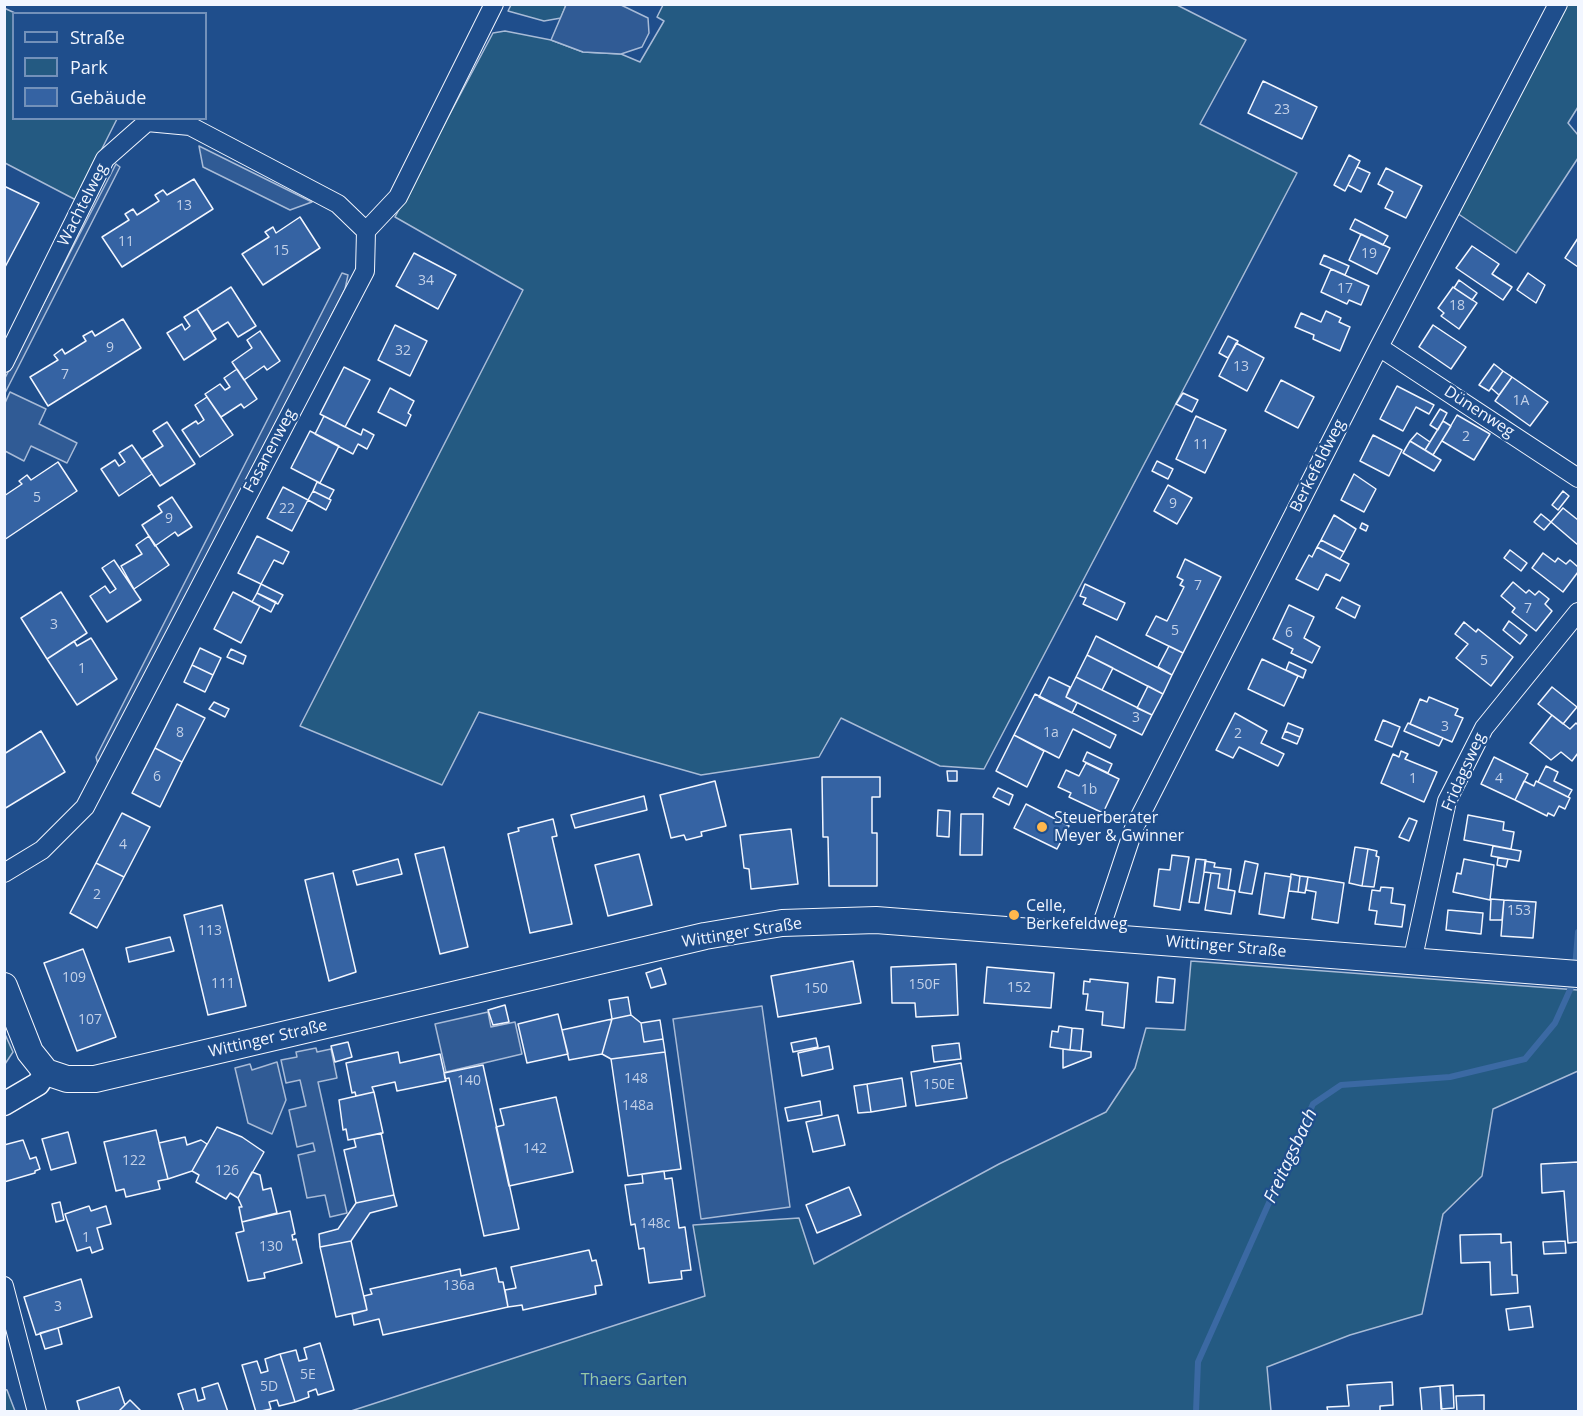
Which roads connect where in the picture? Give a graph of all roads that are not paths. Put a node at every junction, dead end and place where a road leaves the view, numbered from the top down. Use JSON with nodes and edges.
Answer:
{"nodes":[{"id":1,"x":494,"y":4,"type":"edge"},
{"id":2,"x":1558,"y":4,"type":"edge"},
{"id":3,"x":366,"y":231,"type":"junction"},
{"id":4,"x":1379,"y":347,"type":"junction"},
{"id":5,"x":4,"y":363,"type":"edge"},
{"id":6,"x":1578,"y":478,"type":"edge"},
{"id":7,"x":1578,"y":612,"type":"edge"},
{"id":8,"x":4,"y":873,"type":"edge"},
{"id":9,"x":1098,"y":936,"type":"junction"},
{"id":10,"x":1412,"y":962,"type":"junction"},
{"id":11,"x":1578,"y":974,"type":"edge"},
{"id":12,"x":4,"y":986,"type":"edge"},
{"id":13,"x":46,"y":1072,"type":"junction"},
{"id":14,"x":4,"y":1104,"type":"edge"},
{"id":15,"x":4,"y":1286,"type":"edge"},
{"id":16,"x":37,"y":1412,"type":"edge"}],
"edges":[{"from":1,"to":3,"type":"street"},
{"from":2,"to":4,"type":"street","name":"Berkefeldweg"},
{"from":3,"to":5,"type":"street","name":"Wachtelweg"},
{"from":3,"to":8,"type":"street","name":"Fasanenweg"},
{"from":4,"to":6,"type":"street","name":"Dünenweg"},
{"from":4,"to":9,"type":"street","name":"Berkefeldweg"},
{"from":7,"to":10,"type":"street","name":"Fridagsweg"},
{"from":9,"to":10,"type":"main road","name":"Wittinger Straße"},
{"from":9,"to":13,"type":"main road","name":"Wittinger Straße"},
{"from":10,"to":11,"type":"main road","name":"Wittinger Straße"},
{"from":12,"to":13,"type":"main road"},
{"from":13,"to":14,"type":"street"},
{"from":15,"to":16,"type":"street"}]}
